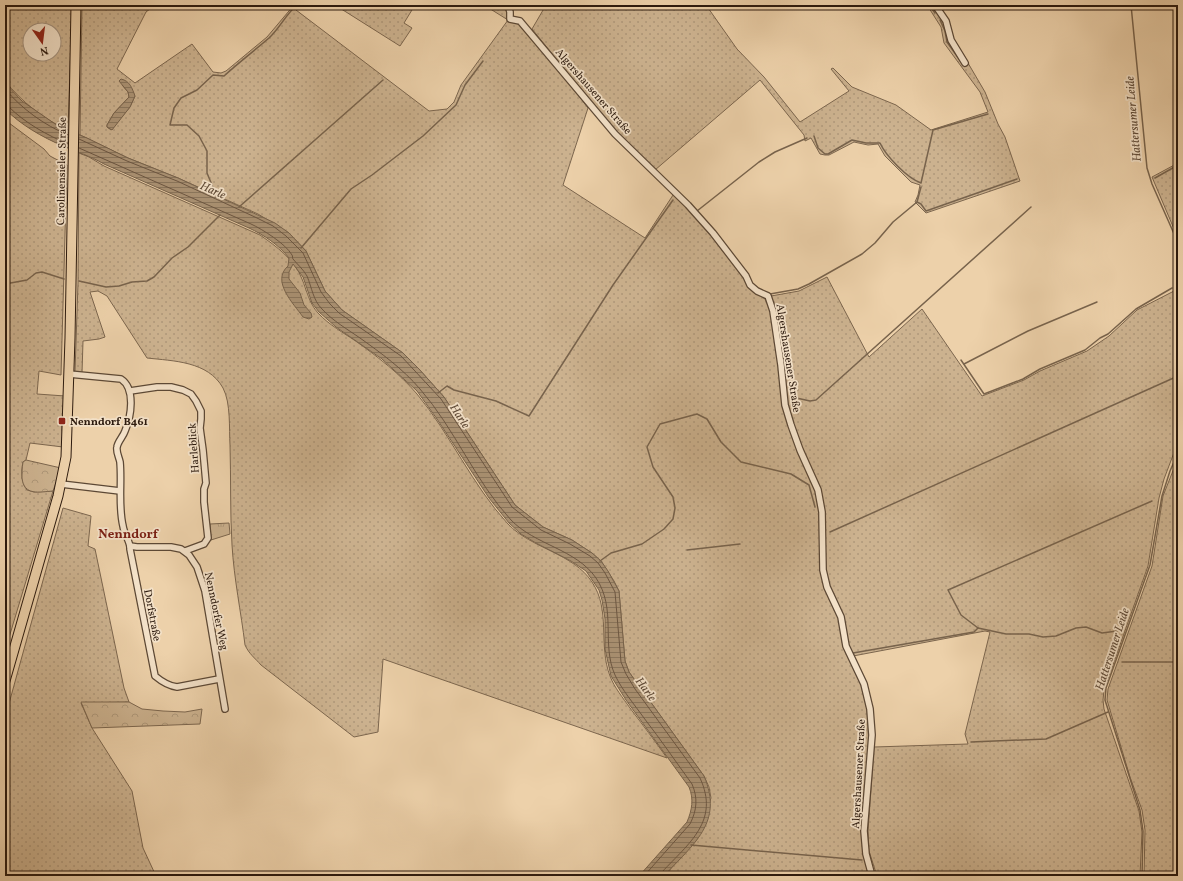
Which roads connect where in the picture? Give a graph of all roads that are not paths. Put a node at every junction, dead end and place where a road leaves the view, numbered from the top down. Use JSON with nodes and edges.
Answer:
{"nodes":[{"id":1,"x":76,"y":5,"type":"edge"},
{"id":2,"x":508,"y":5,"type":"edge"},
{"id":3,"x":935,"y":5,"type":"edge"},
{"id":4,"x":965,"y":63,"type":"dead end"},
{"id":5,"x":69,"y":374,"type":"junction"},
{"id":6,"x":130,"y":391,"type":"junction"},
{"id":7,"x":61,"y":484,"type":"junction"},
{"id":8,"x":120,"y":491,"type":"junction"},
{"id":9,"x":130,"y":546,"type":"junction"},
{"id":10,"x":185,"y":552,"type":"junction"},
{"id":11,"x":219,"y":679,"type":"junction"},
{"id":12,"x":5,"y":681,"type":"edge"},
{"id":13,"x":225,"y":709,"type":"dead end"},
{"id":14,"x":872,"y":876,"type":"edge"}],
"edges":[{"from":1,"to":5,"type":"main road","name":"Carolinensieler Straße"},
{"from":2,"to":14,"type":"street","name":"Algershausener Straße"},
{"from":3,"to":4,"type":"street"},
{"from":5,"to":6,"type":"street"},
{"from":5,"to":7,"type":"main road","name":"Carolinensieler Straße"},
{"from":6,"to":8,"type":"street","name":"Dorfstraße"},
{"from":6,"to":10,"type":"street","name":"Harleblick"},
{"from":7,"to":8,"type":"street"},
{"from":7,"to":12,"type":"main road","name":"Carolinensieler Straße"},
{"from":8,"to":9,"type":"street","name":"Dorfstraße"},
{"from":9,"to":10,"type":"street"},
{"from":9,"to":11,"type":"street","name":"Dorfstraße"},
{"from":10,"to":11,"type":"street","name":"Nenndorfer Weg"},
{"from":11,"to":13,"type":"street","name":"Nenndorfer Weg"}]}
